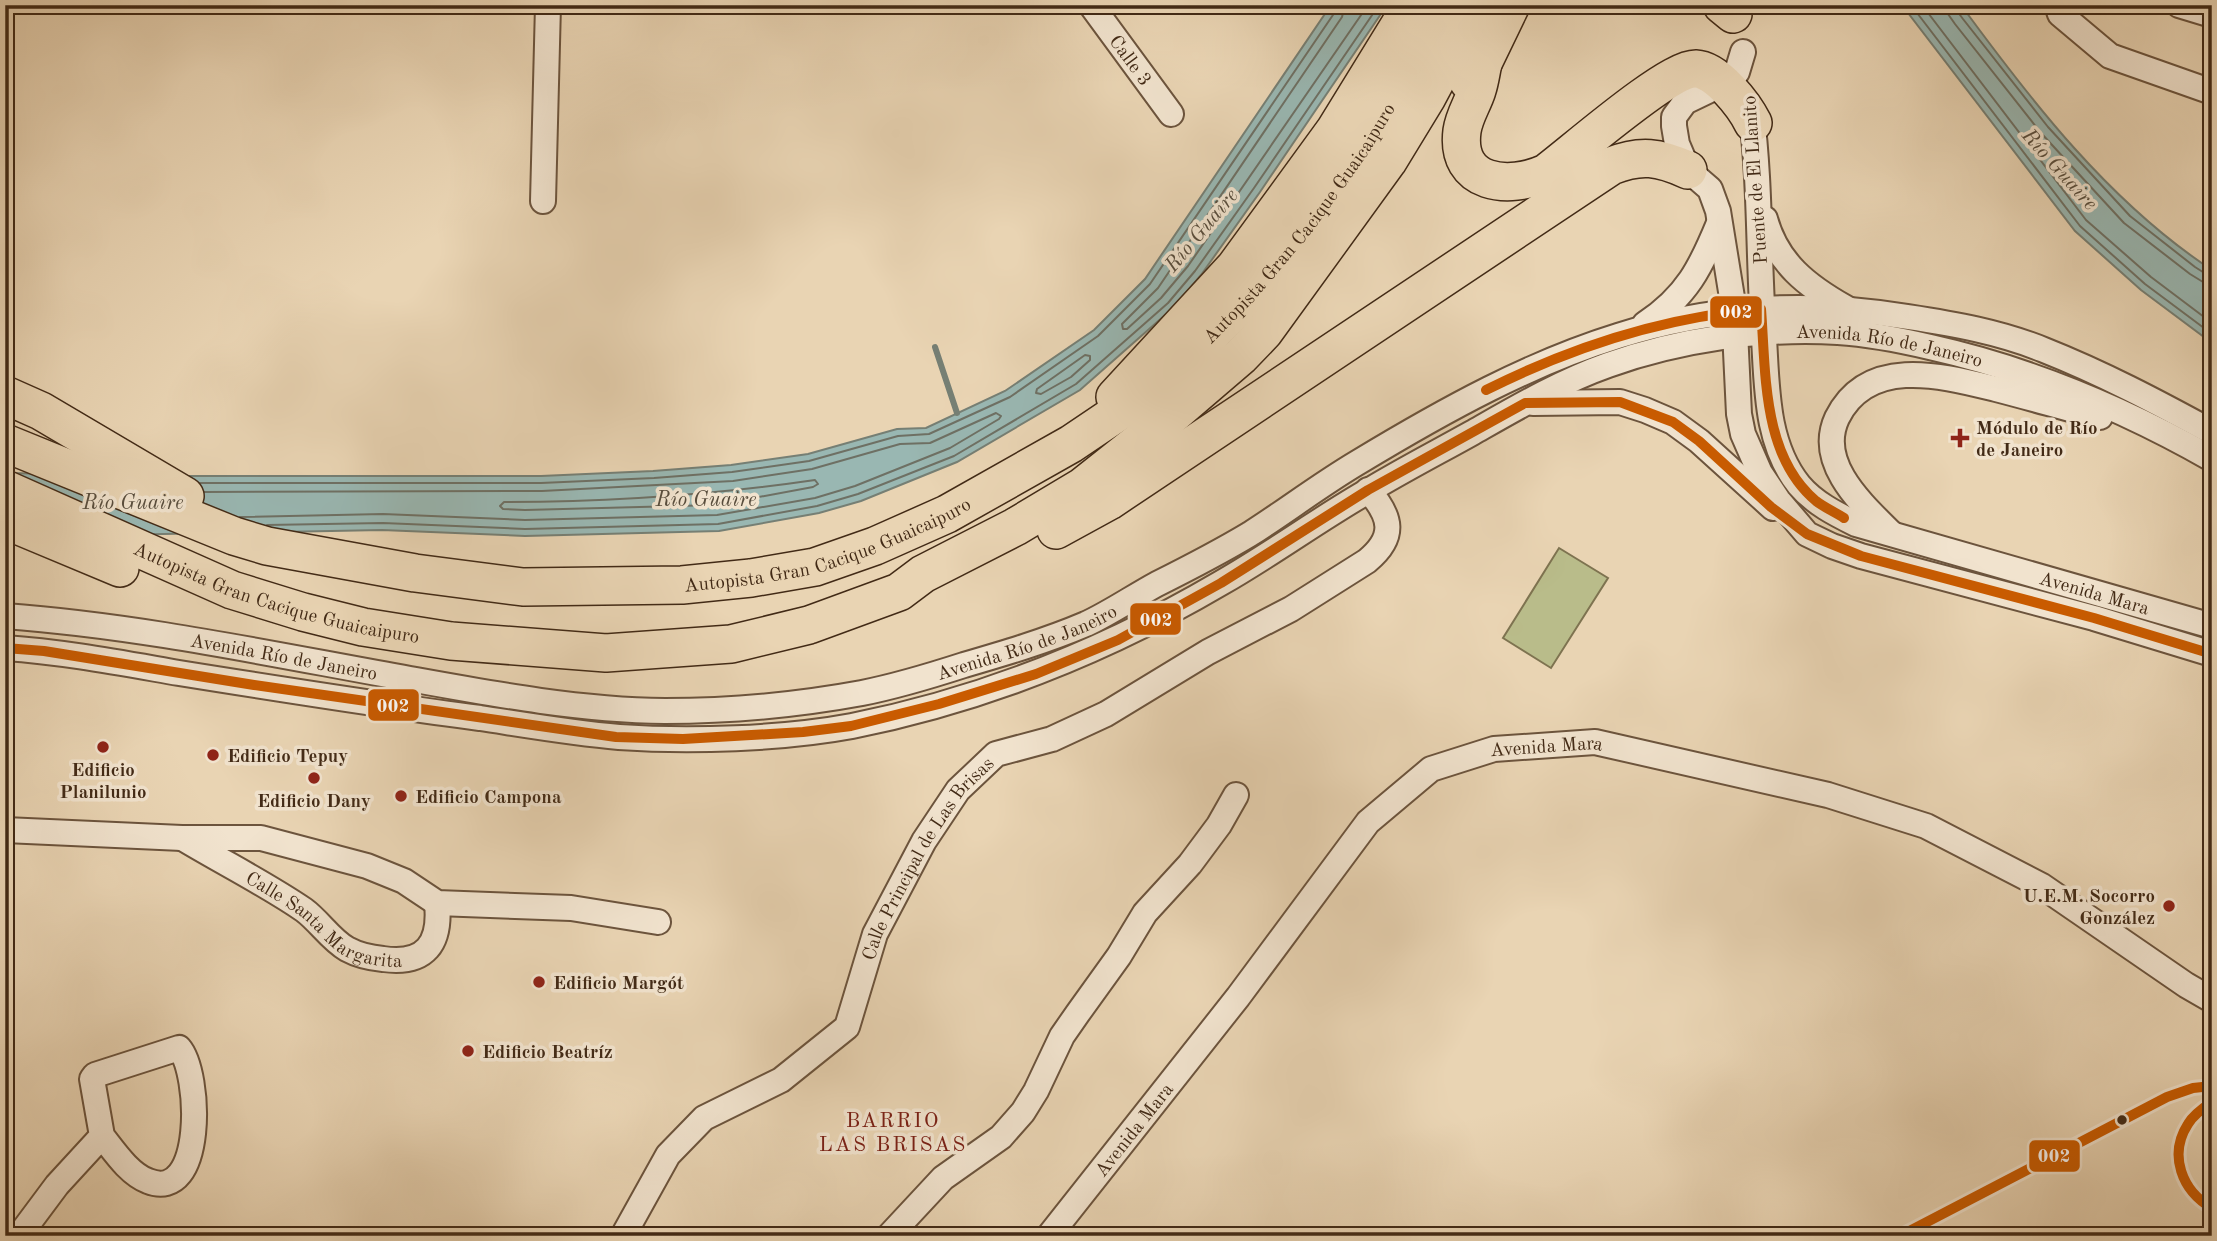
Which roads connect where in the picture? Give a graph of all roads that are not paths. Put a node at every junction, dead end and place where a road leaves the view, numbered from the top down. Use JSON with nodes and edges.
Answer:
{"nodes":[{"id":1,"x":548,"y":5,"type":"edge"},
{"id":2,"x":1091,"y":5,"type":"edge"},
{"id":3,"x":1412,"y":5,"type":"edge"},
{"id":4,"x":1511,"y":5,"type":"edge"},
{"id":5,"x":2057,"y":5,"type":"edge"},
{"id":6,"x":2179,"y":5,"type":"edge"},
{"id":7,"x":1728,"y":8,"type":"edge"},
{"id":8,"x":1463,"y":13,"type":"edge"},
{"id":9,"x":2212,"y":15,"type":"edge"},
{"id":10,"x":1743,"y":52,"type":"junction"},
{"id":11,"x":1483,"y":63,"type":"junction"},
{"id":12,"x":1725,"y":88,"type":"junction"},
{"id":13,"x":2212,"y":92,"type":"edge"},
{"id":14,"x":1171,"y":114,"type":"dead end"},
{"id":15,"x":1752,"y":123,"type":"junction"},
{"id":16,"x":1688,"y":170,"type":"junction"},
{"id":17,"x":1758,"y":187,"type":"junction"},
{"id":18,"x":543,"y":201,"type":"dead end"},
{"id":19,"x":1720,"y":221,"type":"junction"},
{"id":20,"x":1761,"y":309,"type":"junction"},
{"id":21,"x":1848,"y":309,"type":"junction"},
{"id":22,"x":1734,"y":310,"type":"junction"},
{"id":23,"x":1636,"y":330,"type":"junction"},
{"id":24,"x":1264,"y":332,"type":"junction"},
{"id":25,"x":1763,"y":334,"type":"junction"},
{"id":26,"x":1735,"y":337,"type":"junction"},
{"id":27,"x":5,"y":395,"type":"edge"},
{"id":28,"x":1525,"y":403,"type":"junction"},
{"id":29,"x":2212,"y":432,"type":"edge"},
{"id":30,"x":2172,"y":437,"type":"junction"},
{"id":31,"x":1071,"y":444,"type":"junction"},
{"id":32,"x":12,"y":446,"type":"edge"},
{"id":33,"x":2212,"y":459,"type":"edge"},
{"id":34,"x":5,"y":489,"type":"edge"},
{"id":35,"x":1368,"y":490,"type":"junction"},
{"id":36,"x":5,"y":520,"type":"edge"},
{"id":37,"x":1807,"y":534,"type":"junction"},
{"id":38,"x":1893,"y":534,"type":"junction"},
{"id":39,"x":251,"y":539,"type":"junction"},
{"id":40,"x":134,"y":561,"type":"junction"},
{"id":41,"x":900,"y":592,"type":"junction"},
{"id":42,"x":5,"y":616,"type":"edge"},
{"id":43,"x":2212,"y":626,"type":"edge"},
{"id":44,"x":5,"y":648,"type":"edge"},
{"id":45,"x":2212,"y":654,"type":"edge"},
{"id":46,"x":1236,"y":795,"type":"dead end"},
{"id":47,"x":5,"y":830,"type":"edge"},
{"id":48,"x":182,"y":838,"type":"junction"},
{"id":49,"x":437,"y":903,"type":"junction"},
{"id":50,"x":658,"y":922,"type":"dead end"},
{"id":51,"x":2212,"y":1000,"type":"edge"},
{"id":52,"x":102,"y":1136,"type":"junction"},
{"id":53,"x":19,"y":1236,"type":"edge"},
{"id":54,"x":623,"y":1236,"type":"edge"},
{"id":55,"x":889,"y":1236,"type":"edge"},
{"id":56,"x":1049,"y":1236,"type":"edge"}],
"edges":[{"from":1,"to":18,"type":"street"},
{"from":2,"to":14,"type":"street","name":"Calle 3"},
{"from":3,"to":31,"type":"highway"},
{"from":4,"to":11,"type":"highway","name":"Autopista Gran Cacique Guaicaipuro"},
{"from":5,"to":13,"type":"street"},
{"from":6,"to":9,"type":"street"},
{"from":7,"to":10,"type":"street","name":"Puente de El Llanito"},
{"from":8,"to":24,"type":"highway","name":"Autopista Gran Cacique Guaicaipuro"},
{"from":8,"to":31,"type":"highway","name":"Autopista Gran Cacique Guaicaipuro"},
{"from":10,"to":12,"type":"street","name":"Puente de El Llanito"},
{"from":10,"to":15,"type":"street","name":"Puente de El Llanito"},
{"from":11,"to":12,"type":"highway"},
{"from":11,"to":24,"type":"highway","name":"Autopista Gran Cacique Guaicaipuro"},
{"from":12,"to":15,"type":"highway"},
{"from":12,"to":16,"type":"street","name":"Puente de El Llanito"},
{"from":15,"to":17,"type":"street","name":"Puente de El Llanito"},
{"from":16,"to":19,"type":"street","name":"Puente de El Llanito"},
{"from":16,"to":41,"type":"highway"},
{"from":17,"to":20,"type":"street","name":"Puente de El Llanito"},
{"from":17,"to":21,"type":"street"},
{"from":19,"to":22,"type":"street","name":"Puente de El Llanito"},
{"from":19,"to":23,"type":"street"},
{"from":20,"to":21,"type":"street","name":"Avenida Río de Janeiro"},
{"from":20,"to":22,"type":"street","name":"Avenida Río de Janeiro"},
{"from":20,"to":25,"type":"street","name":"Avenida Mara"},
{"from":21,"to":29,"type":"street","name":"Avenida Río de Janeiro"},
{"from":22,"to":23,"type":"street","name":"Avenida Río de Janeiro"},
{"from":22,"to":26,"type":"street","name":"Avenida Mara"},
{"from":23,"to":42,"type":"street","name":"Avenida Río de Janeiro"},
{"from":24,"to":41,"type":"highway","name":"Autopista Gran Cacique Guaicaipuro"},
{"from":25,"to":26,"type":"street","name":"Avenida Río de Janeiro"},
{"from":25,"to":30,"type":"street","name":"Avenida Río de Janeiro"},
{"from":25,"to":38,"type":"street","name":"Avenida Mara"},
{"from":26,"to":28,"type":"street","name":"Avenida Río de Janeiro"},
{"from":26,"to":37,"type":"street","name":"Avenida Mara"},
{"from":27,"to":39,"type":"highway"},
{"from":28,"to":35,"type":"street","name":"Avenida Río de Janeiro"},
{"from":28,"to":37,"type":"street"},
{"from":30,"to":33,"type":"street","name":"Avenida Río de Janeiro"},
{"from":30,"to":38,"type":"street"},
{"from":31,"to":39,"type":"highway","name":"Autopista Gran Cacique Guaicaipuro"},
{"from":32,"to":39,"type":"highway","name":"Autopista Gran Cacique Guaicaipuro"},
{"from":34,"to":40,"type":"highway","name":"Autopista Gran Cacique Guaicaipuro"},
{"from":35,"to":44,"type":"street","name":"Avenida Río de Janeiro"},
{"from":35,"to":54,"type":"street","name":"Calle Principal de Las Brisas"},
{"from":36,"to":40,"type":"highway"},
{"from":37,"to":45,"type":"street","name":"Avenida Mara"},
{"from":38,"to":43,"type":"street","name":"Avenida Mara"},
{"from":40,"to":41,"type":"highway","name":"Autopista Gran Cacique Guaicaipuro"},
{"from":46,"to":55,"type":"street"},
{"from":47,"to":48,"type":"street","name":"Calle Santa Margarita"},
{"from":48,"to":49,"type":"street","name":"Calle Santa Margarita"},
{"from":48,"to":49,"type":"street","name":"Calle Santa Margarita"},
{"from":49,"to":50,"type":"street"},
{"from":51,"to":56,"type":"street","name":"Avenida Mara"},
{"from":52,"to":52,"type":"street"},
{"from":52,"to":53,"type":"street"}]}
